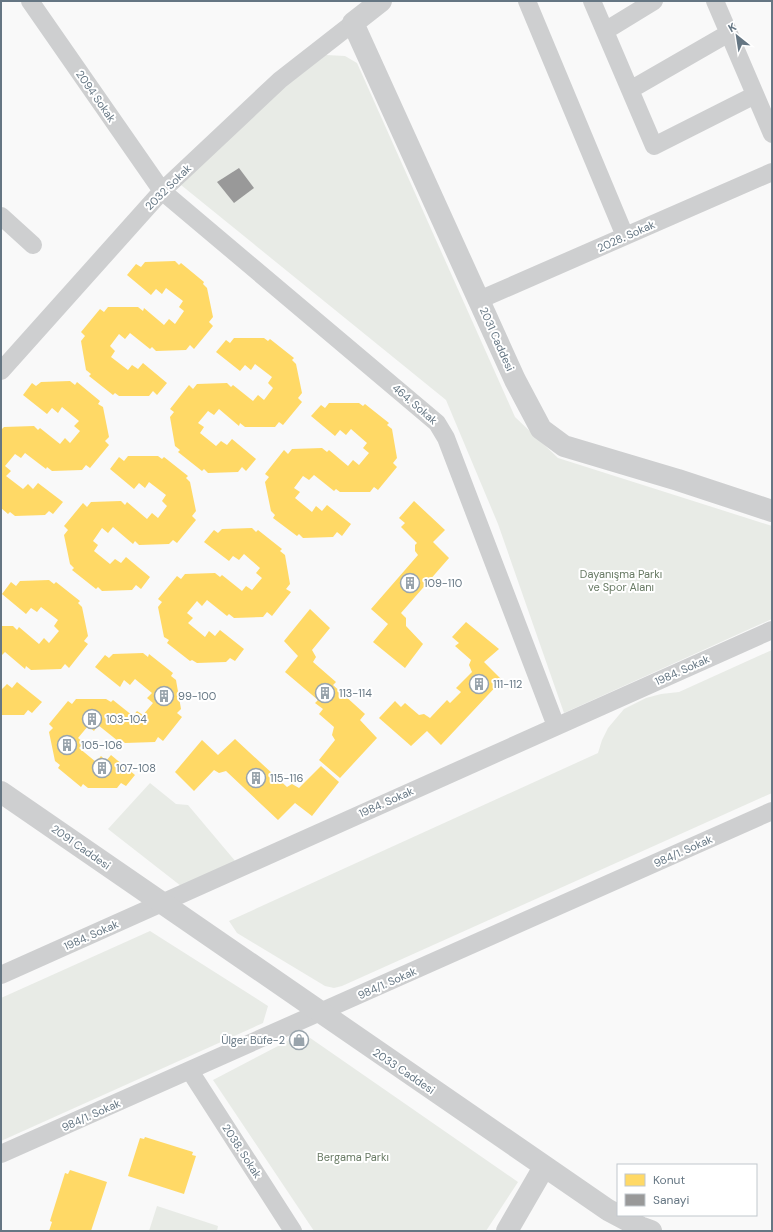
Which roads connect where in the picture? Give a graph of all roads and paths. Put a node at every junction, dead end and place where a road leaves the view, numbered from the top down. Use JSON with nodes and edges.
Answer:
{"nodes":[{"id":1,"x":30,"y":1,"type":"edge"},
{"id":2,"x":381,"y":1,"type":"edge"},
{"id":3,"x":527,"y":1,"type":"edge"},
{"id":4,"x":592,"y":1,"type":"edge"},
{"id":5,"x":654,"y":1,"type":"edge"},
{"id":6,"x":715,"y":1,"type":"edge"},
{"id":7,"x":353,"y":23,"type":"junction"},
{"id":8,"x":605,"y":31,"type":"junction"},
{"id":9,"x":729,"y":33,"type":"junction"},
{"id":10,"x":630,"y":90,"type":"junction"},
{"id":11,"x":755,"y":95,"type":"junction"},
{"id":12,"x":772,"y":134,"type":"edge"},
{"id":13,"x":772,"y":172,"type":"edge"},
{"id":14,"x":162,"y":191,"type":"junction"},
{"id":15,"x":1,"y":216,"type":"edge"},
{"id":16,"x":625,"y":236,"type":"junction"},
{"id":17,"x":34,"y":245,"type":"dead end"},
{"id":18,"x":479,"y":300,"type":"junction"},
{"id":19,"x":1,"y":370,"type":"edge"},
{"id":20,"x":772,"y":512,"type":"edge"},
{"id":21,"x":772,"y":630,"type":"edge"},
{"id":22,"x":556,"y":726,"type":"junction"},
{"id":23,"x":1,"y":792,"type":"edge"},
{"id":24,"x":772,"y":811,"type":"edge"},
{"id":25,"x":161,"y":903,"type":"junction"},
{"id":26,"x":1,"y":975,"type":"edge"},
{"id":27,"x":320,"y":1013,"type":"junction"},
{"id":28,"x":190,"y":1071,"type":"junction"},
{"id":29,"x":1,"y":1154,"type":"edge"},
{"id":30,"x":544,"y":1167,"type":"junction"},
{"id":31,"x":617,"y":1215,"type":"edge"},
{"id":32,"x":619,"y":1216,"type":"edge"},
{"id":33,"x":293,"y":1231,"type":"edge"},
{"id":34,"x":507,"y":1231,"type":"edge"},
{"id":35,"x":651,"y":1231,"type":"edge"}],
"edges":[{"from":1,"to":14,"type":"street","name":"2094 Sokak"},
{"from":2,"to":7,"type":"street"},
{"from":3,"to":16,"type":"street"},
{"from":4,"to":8,"type":"street"},
{"from":5,"to":8,"type":"street"},
{"from":6,"to":9,"type":"street"},
{"from":7,"to":14,"type":"street","name":"2032 Sokak"},
{"from":7,"to":18,"type":"street","name":"2031 Caddesi"},
{"from":8,"to":10,"type":"street"},
{"from":9,"to":10,"type":"street"},
{"from":9,"to":11,"type":"street"},
{"from":10,"to":11,"type":"street"},
{"from":11,"to":12,"type":"street"},
{"from":13,"to":16,"type":"street","name":"2028. Sokak"},
{"from":14,"to":19,"type":"street","name":"2032 Sokak"},
{"from":14,"to":22,"type":"street","name":"464. Sokak"},
{"from":15,"to":17,"type":"street"},
{"from":16,"to":18,"type":"street","name":"2028. Sokak"},
{"from":18,"to":20,"type":"street","name":"2031 Caddesi"},
{"from":21,"to":22,"type":"street","name":"1984. Sokak"},
{"from":22,"to":25,"type":"street","name":"1984. Sokak"},
{"from":23,"to":25,"type":"street","name":"2091 Caddesi"},
{"from":24,"to":27,"type":"street","name":"984/1. Sokak"},
{"from":25,"to":26,"type":"street","name":"1984. Sokak"},
{"from":25,"to":27,"type":"street","name":"2033 Caddesi"},
{"from":27,"to":28,"type":"street","name":"984/1. Sokak"},
{"from":27,"to":30,"type":"street","name":"2033 Caddesi"},
{"from":28,"to":29,"type":"street","name":"984/1. Sokak"},
{"from":28,"to":33,"type":"street","name":"2038. Sokak"},
{"from":30,"to":31,"type":"street","name":"2033 Caddesi"},
{"from":30,"to":34,"type":"street"},
{"from":32,"to":35,"type":"street","name":"2033 Caddesi"}]}
